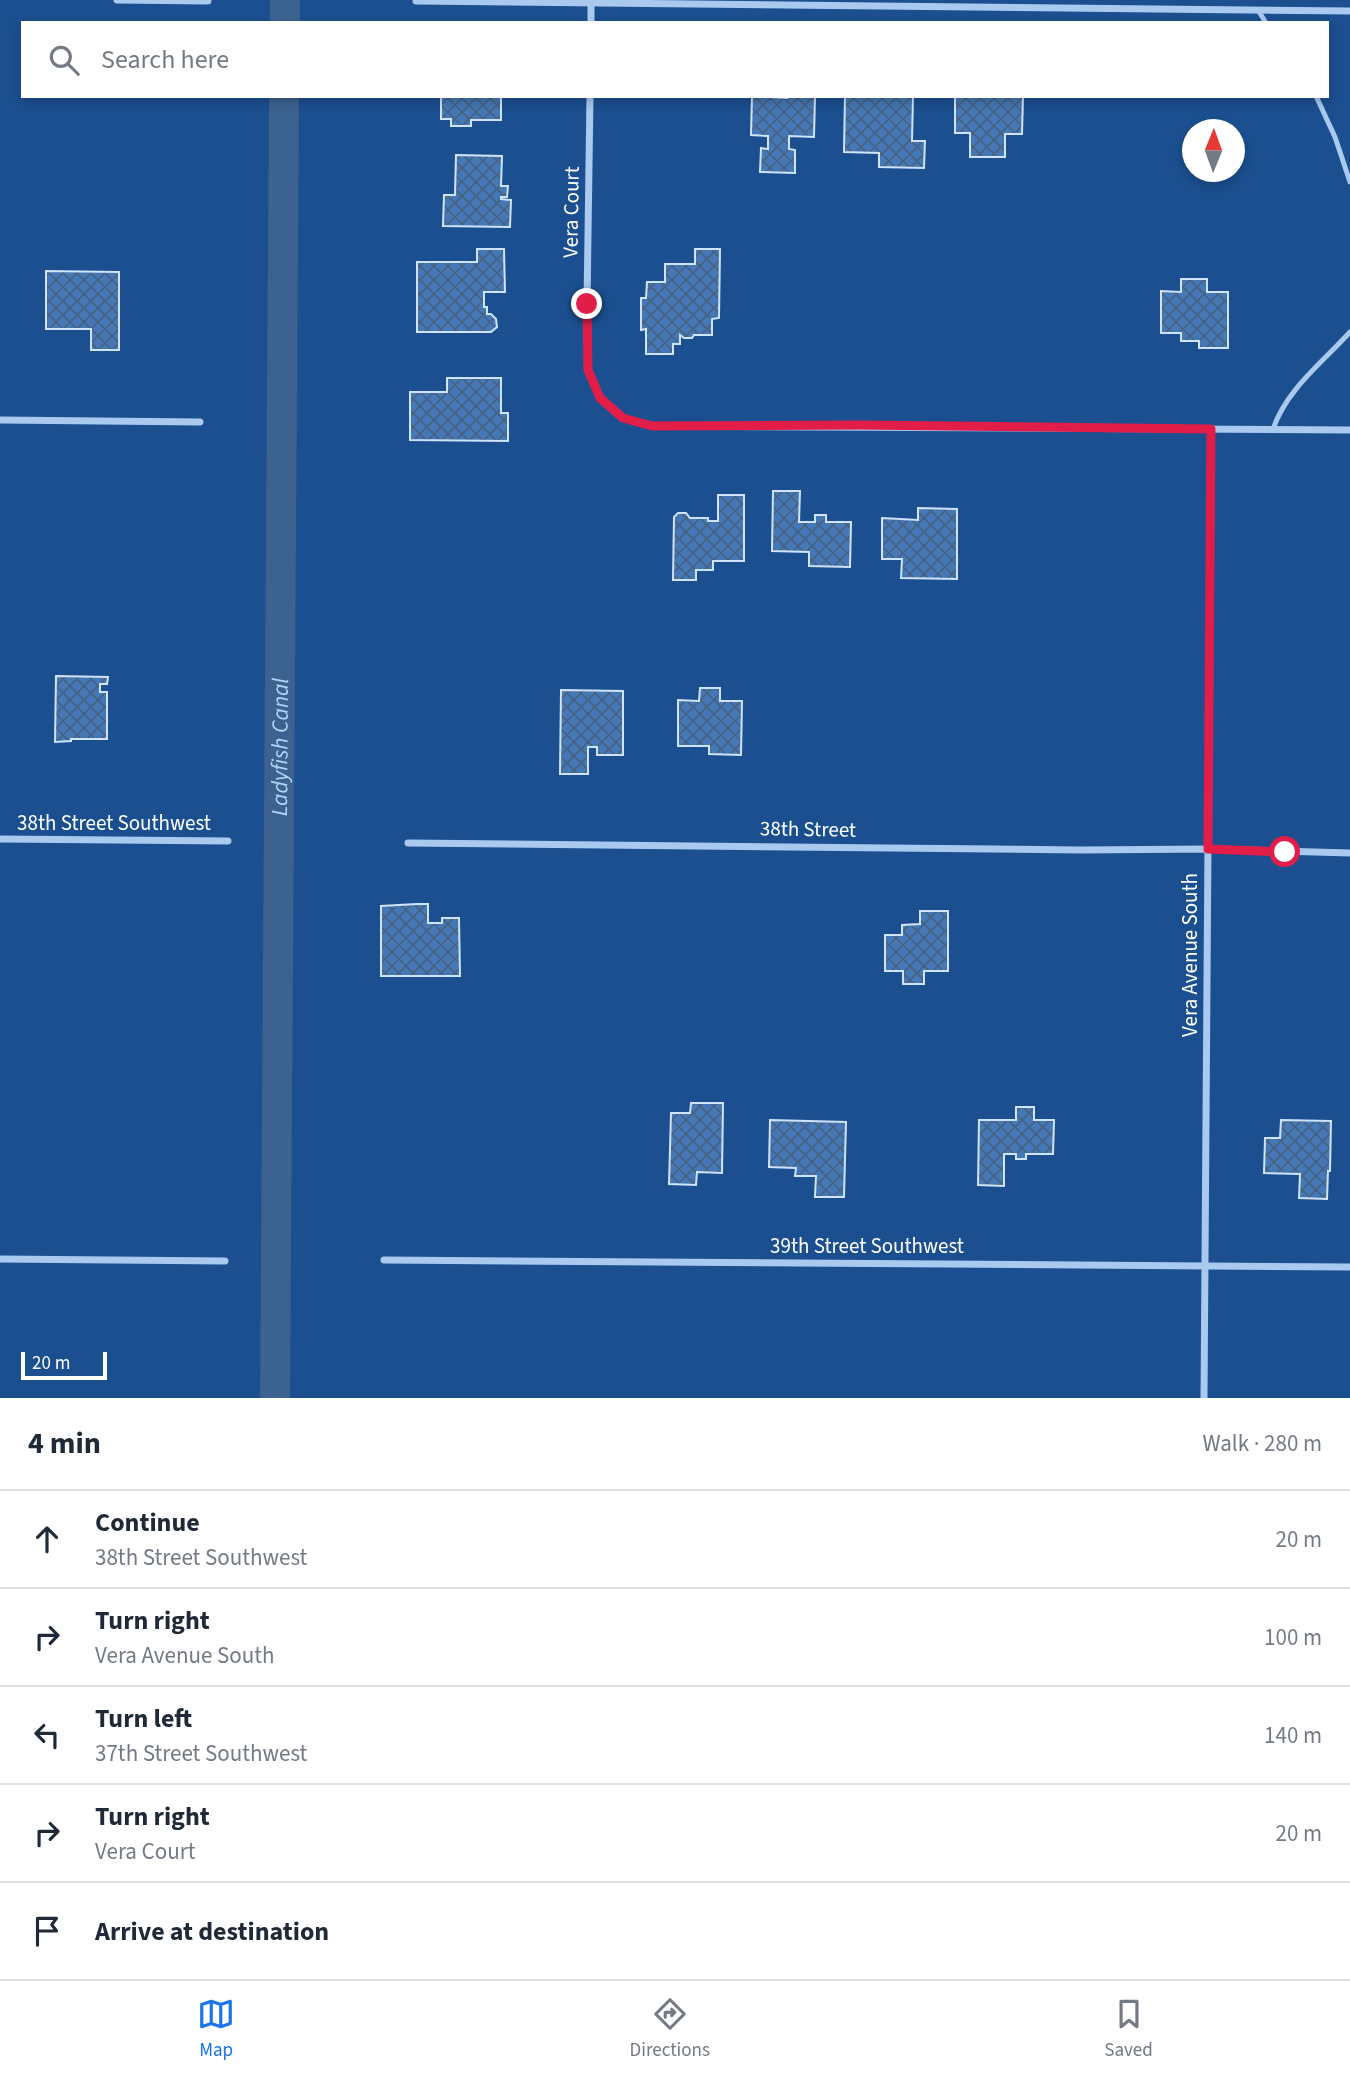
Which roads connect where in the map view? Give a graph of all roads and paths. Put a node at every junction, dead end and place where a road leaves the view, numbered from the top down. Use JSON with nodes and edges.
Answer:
{"nodes":[{"id":1,"x":117,"y":0,"type":"edge"},
{"id":2,"x":1217,"y":0,"type":"edge"},
{"id":3,"x":208,"y":1,"type":"edge"},
{"id":4,"x":416,"y":1,"type":"edge"},
{"id":5,"x":591,"y":2,"type":"junction"},
{"id":6,"x":1217,"y":10,"type":"junction"},
{"id":7,"x":1258,"y":10,"type":"junction"},
{"id":8,"x":1350,"y":11,"type":"edge"},
{"id":9,"x":591,"y":21,"type":"edge"},
{"id":10,"x":1265,"y":21,"type":"edge"},
{"id":11,"x":590,"y":98,"type":"edge"},
{"id":12,"x":1317,"y":98,"type":"edge"},
{"id":13,"x":1350,"y":182,"type":"edge"},
{"id":14,"x":1350,"y":332,"type":"edge"},
{"id":15,"x":0,"y":421,"type":"edge"},
{"id":16,"x":200,"y":422,"type":"dead end"},
{"id":17,"x":1211,"y":429,"type":"junction"},
{"id":18,"x":1273,"y":429,"type":"junction"},
{"id":19,"x":1350,"y":430,"type":"edge"},
{"id":20,"x":0,"y":839,"type":"edge"},
{"id":21,"x":228,"y":841,"type":"dead end"},
{"id":22,"x":408,"y":843,"type":"dead end"},
{"id":23,"x":1208,"y":849,"type":"junction"},
{"id":24,"x":1350,"y":853,"type":"edge"},
{"id":25,"x":0,"y":1259,"type":"edge"},
{"id":26,"x":384,"y":1260,"type":"dead end"},
{"id":27,"x":225,"y":1261,"type":"dead end"},
{"id":28,"x":1205,"y":1266,"type":"junction"},
{"id":29,"x":1350,"y":1268,"type":"edge"},
{"id":30,"x":1204,"y":1398,"type":"edge"}],
"edges":[{"from":1,"to":3,"type":"street"},
{"from":2,"to":6,"type":"street"},
{"from":4,"to":5,"type":"street"},
{"from":5,"to":6,"type":"street"},
{"from":5,"to":9,"type":"street"},
{"from":6,"to":7,"type":"street"},
{"from":7,"to":8,"type":"street"},
{"from":7,"to":10,"type":"lane"},
{"from":11,"to":17,"type":"street","name":"Vera Court"},
{"from":12,"to":13,"type":"lane"},
{"from":14,"to":18,"type":"lane"},
{"from":15,"to":16,"type":"street"},
{"from":17,"to":18,"type":"street"},
{"from":17,"to":23,"type":"street","name":"Vera Avenue South"},
{"from":18,"to":19,"type":"street"},
{"from":20,"to":21,"type":"street","name":"38th Street Southwest"},
{"from":22,"to":23,"type":"street","name":"38th Street"},
{"from":23,"to":24,"type":"street"},
{"from":23,"to":28,"type":"street","name":"Vera Avenue South"},
{"from":25,"to":27,"type":"street"},
{"from":26,"to":28,"type":"street","name":"39th Street Southwest"},
{"from":28,"to":29,"type":"street","name":"39th Street Southwest"},
{"from":28,"to":30,"type":"street","name":"Vera Avenue South"}]}
